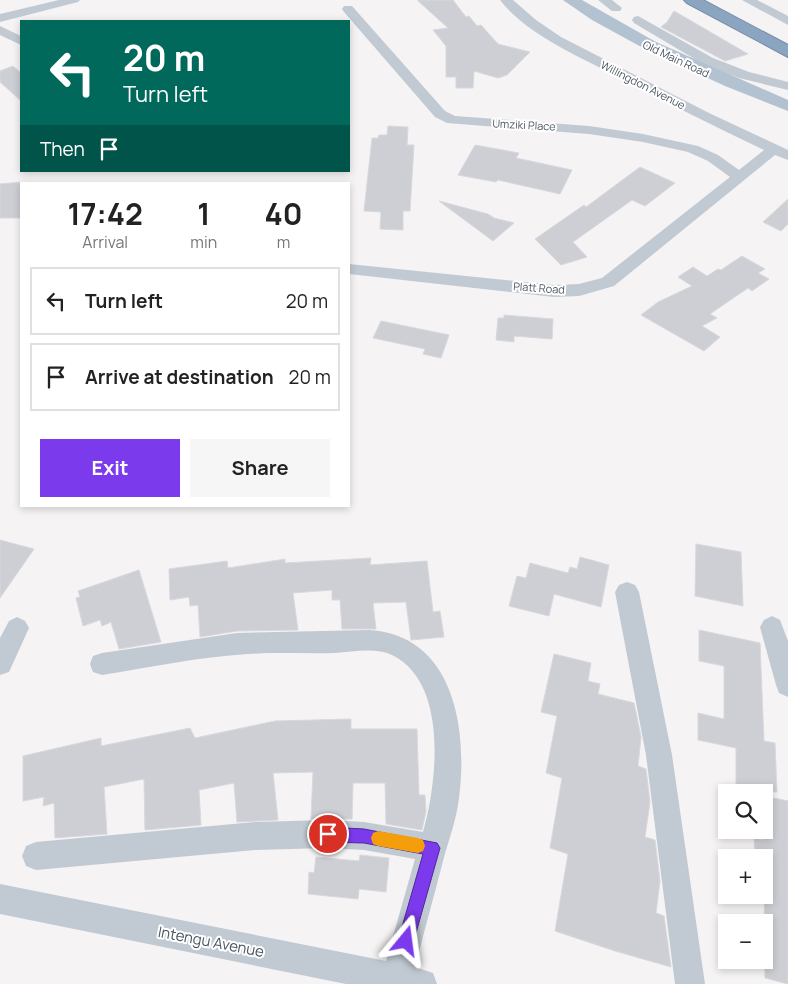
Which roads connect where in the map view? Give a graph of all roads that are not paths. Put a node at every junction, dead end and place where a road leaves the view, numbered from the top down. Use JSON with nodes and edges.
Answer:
{"nodes":[{"id":1,"x":74,"y":0,"type":"edge"},
{"id":2,"x":506,"y":0,"type":"edge"},
{"id":3,"x":570,"y":0,"type":"edge"},
{"id":4,"x":604,"y":0,"type":"edge"},
{"id":5,"x":692,"y":0,"type":"edge"},
{"id":6,"x":720,"y":0,"type":"edge"},
{"id":7,"x":748,"y":0,"type":"edge"},
{"id":8,"x":616,"y":8,"type":"dead end"},
{"id":9,"x":348,"y":9,"type":"dead end"},
{"id":10,"x":0,"y":18,"type":"edge"},
{"id":11,"x":638,"y":20,"type":"dead end"},
{"id":12,"x":788,"y":21,"type":"edge"},
{"id":13,"x":0,"y":30,"type":"edge"},
{"id":14,"x":788,"y":36,"type":"edge"},
{"id":15,"x":20,"y":40,"type":"edge"},
{"id":16,"x":788,"y":52,"type":"edge"},
{"id":17,"x":788,"y":86,"type":"edge"},
{"id":18,"x":788,"y":106,"type":"edge"},
{"id":19,"x":780,"y":153,"type":"edge"},
{"id":20,"x":740,"y":176,"type":"junction"},
{"id":21,"x":350,"y":269,"type":"edge"},
{"id":22,"x":627,"y":592,"type":"dead end"},
{"id":23,"x":772,"y":627,"type":"dead end"},
{"id":24,"x":17,"y":628,"type":"dead end"},
{"id":25,"x":0,"y":664,"type":"edge"},
{"id":26,"x":102,"y":664,"type":"dead end"},
{"id":27,"x":788,"y":685,"type":"edge"},
{"id":28,"x":432,"y":848,"type":"junction"},
{"id":29,"x":36,"y":856,"type":"dead end"},
{"id":30,"x":0,"y":899,"type":"edge"},
{"id":31,"x":409,"y":981,"type":"edge"},
{"id":32,"x":690,"y":984,"type":"edge"}],
"edges":[{"from":1,"to":10,"type":"street"},
{"from":2,"to":19,"type":"street","name":"Willingdon Avenue"},
{"from":3,"to":18,"type":"main road","name":"Old Main Road"},
{"from":4,"to":8,"type":"street"},
{"from":5,"to":16,"type":"highway"},
{"from":6,"to":14,"type":"highway"},
{"from":7,"to":12,"type":"street"},
{"from":9,"to":20,"type":"street","name":"Umziki Place"},
{"from":11,"to":17,"type":"street"},
{"from":13,"to":15,"type":"street"},
{"from":19,"to":20,"type":"street","name":"Platt Road"},
{"from":20,"to":21,"type":"street","name":"Platt Road"},
{"from":22,"to":32,"type":"street"},
{"from":23,"to":27,"type":"street"},
{"from":24,"to":25,"type":"street"},
{"from":26,"to":28,"type":"street"},
{"from":28,"to":29,"type":"street"},
{"from":28,"to":31,"type":"street"},
{"from":30,"to":31,"type":"street","name":"Intengu Avenue"}]}
